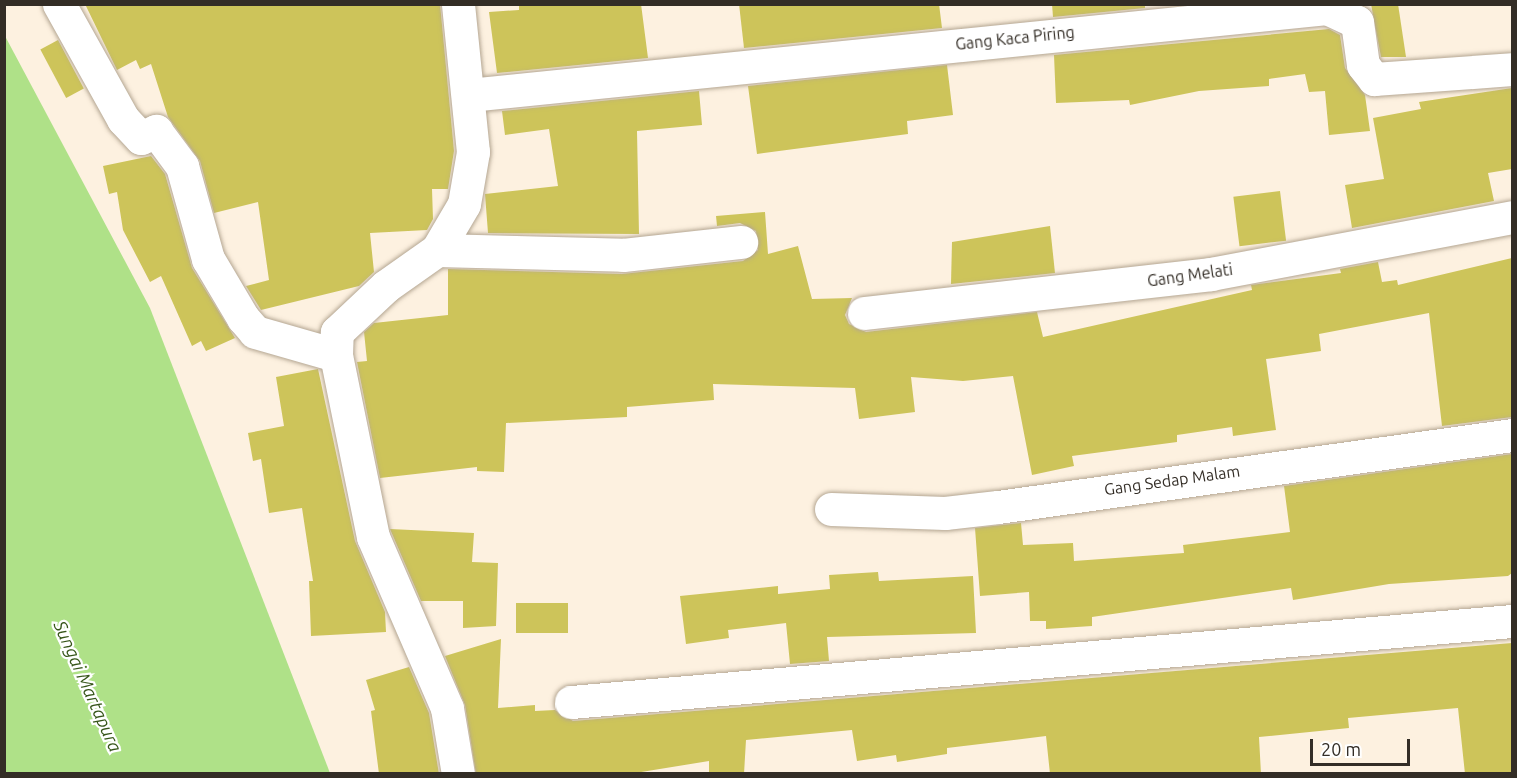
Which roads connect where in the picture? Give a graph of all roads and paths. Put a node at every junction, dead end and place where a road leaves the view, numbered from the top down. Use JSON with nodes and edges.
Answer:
{"nodes":[{"id":1,"x":59,"y":4,"type":"edge"},
{"id":2,"x":458,"y":4,"type":"edge"},
{"id":3,"x":1512,"y":69,"type":"edge"},
{"id":4,"x":469,"y":94,"type":"junction"},
{"id":5,"x":1512,"y":217,"type":"edge"},
{"id":6,"x":741,"y":242,"type":"dead end"},
{"id":7,"x":437,"y":250,"type":"junction"},
{"id":8,"x":864,"y":313,"type":"dead end"},
{"id":9,"x":336,"y":355,"type":"junction"},
{"id":10,"x":1512,"y":435,"type":"edge"},
{"id":11,"x":831,"y":509,"type":"dead end"},
{"id":12,"x":1512,"y":621,"type":"edge"},
{"id":13,"x":571,"y":702,"type":"dead end"},
{"id":14,"x":458,"y":774,"type":"edge"}],
"edges":[{"from":1,"to":9,"type":"street"},
{"from":2,"to":4,"type":"street"},
{"from":3,"to":4,"type":"street","name":"Gang Kaca Piring"},
{"from":4,"to":7,"type":"street"},
{"from":5,"to":8,"type":"street","name":"Gang Melati"},
{"from":6,"to":7,"type":"street"},
{"from":7,"to":9,"type":"street"},
{"from":9,"to":14,"type":"street"},
{"from":10,"to":11,"type":"street","name":"Gang Sedap Malam"},
{"from":12,"to":13,"type":"street"}]}
